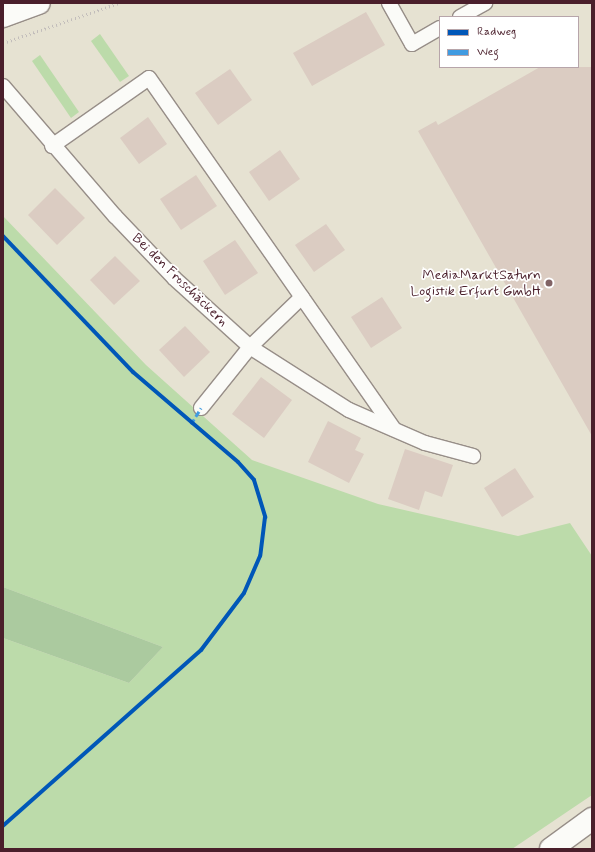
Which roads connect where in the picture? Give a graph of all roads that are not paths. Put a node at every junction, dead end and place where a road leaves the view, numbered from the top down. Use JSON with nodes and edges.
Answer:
{"nodes":[{"id":1,"x":39,"y":3,"type":"edge"},
{"id":2,"x":389,"y":3,"type":"edge"},
{"id":3,"x":485,"y":3,"type":"edge"},
{"id":4,"x":3,"y":16,"type":"edge"},
{"id":5,"x":462,"y":16,"type":"edge"},
{"id":6,"x":439,"y":29,"type":"edge"},
{"id":7,"x":3,"y":86,"type":"edge"},
{"id":8,"x":52,"y":146,"type":"junction"},
{"id":9,"x":302,"y":297,"type":"junction"},
{"id":10,"x":250,"y":347,"type":"junction"},
{"id":11,"x":201,"y":408,"type":"dead end"},
{"id":12,"x":394,"y":429,"type":"junction"},
{"id":13,"x":473,"y":456,"type":"dead end"},
{"id":14,"x":592,"y":820,"type":"edge"},
{"id":15,"x":551,"y":849,"type":"edge"}],
"edges":[{"from":1,"to":4,"type":"main road"},
{"from":2,"to":6,"type":"lane"},
{"from":3,"to":5,"type":"lane"},
{"from":7,"to":8,"type":"lane","name":"Bei den Froschäckern"},
{"from":8,"to":9,"type":"lane"},
{"from":8,"to":10,"type":"lane","name":"Bei den Froschäckern"},
{"from":9,"to":10,"type":"lane"},
{"from":9,"to":12,"type":"lane"},
{"from":10,"to":11,"type":"lane"},
{"from":10,"to":12,"type":"lane","name":"Bei den Froschäckern"},
{"from":12,"to":13,"type":"lane","name":"Bei den Froschäckern"},
{"from":14,"to":15,"type":"main road"}]}
